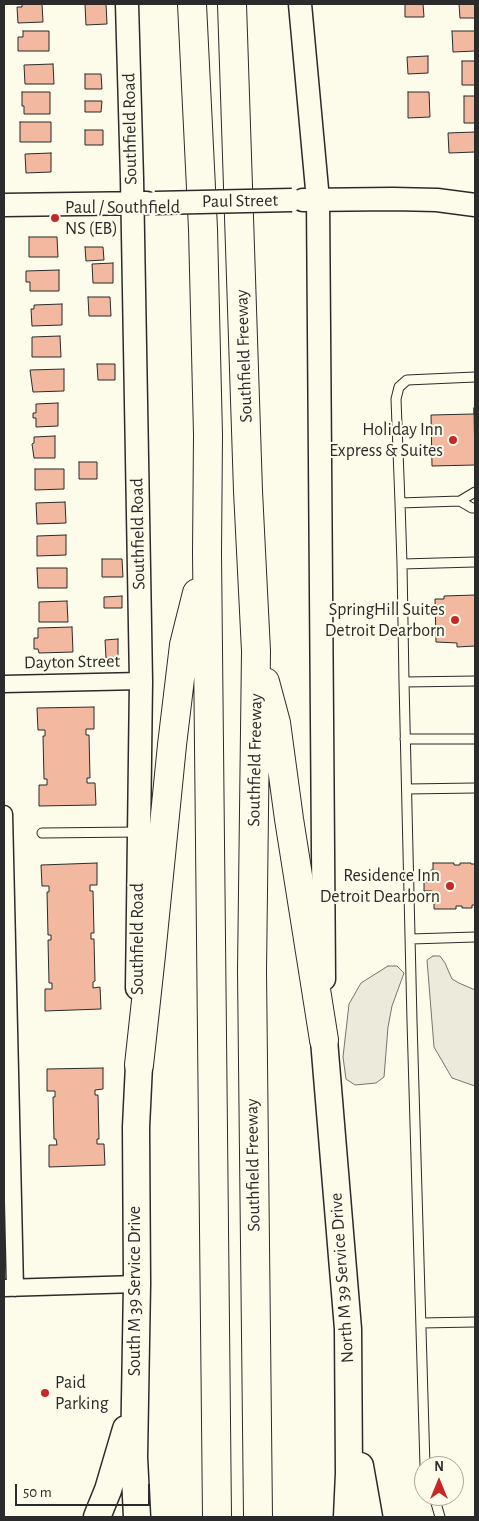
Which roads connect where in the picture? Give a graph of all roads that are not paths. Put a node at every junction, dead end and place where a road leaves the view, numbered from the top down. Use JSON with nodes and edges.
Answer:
{"nodes":[{"id":1,"x":127,"y":4,"type":"edge"},
{"id":2,"x":192,"y":4,"type":"edge"},
{"id":3,"x":232,"y":4,"type":"edge"},
{"id":4,"x":300,"y":4,"type":"edge"},
{"id":5,"x":318,"y":200,"type":"junction"},
{"id":6,"x":132,"y":203,"type":"junction"},
{"id":7,"x":4,"y":205,"type":"edge"},
{"id":8,"x":475,"y":205,"type":"edge"},
{"id":9,"x":475,"y":377,"type":"edge"},
{"id":10,"x":475,"y":492,"type":"edge"},
{"id":11,"x":460,"y":501,"type":"junction"},
{"id":12,"x":400,"y":503,"type":"junction"},
{"id":13,"x":475,"y":508,"type":"edge"},
{"id":14,"x":207,"y":553,"type":"junction"},
{"id":15,"x":475,"y":562,"type":"edge"},
{"id":16,"x":402,"y":564,"type":"junction"},
{"id":17,"x":256,"y":651,"type":"junction"},
{"id":18,"x":141,"y":681,"type":"junction"},
{"id":19,"x":475,"y":681,"type":"edge"},
{"id":20,"x":404,"y":682,"type":"junction"},
{"id":21,"x":4,"y":684,"type":"edge"},
{"id":22,"x":475,"y":738,"type":"edge"},
{"id":23,"x":405,"y":739,"type":"junction"},
{"id":24,"x":475,"y":788,"type":"edge"},
{"id":25,"x":407,"y":789,"type":"junction"},
{"id":26,"x":4,"y":814,"type":"edge"},
{"id":27,"x":139,"y":832,"type":"junction"},
{"id":28,"x":42,"y":833,"type":"dead end"},
{"id":29,"x":475,"y":937,"type":"edge"},
{"id":30,"x":411,"y":939,"type":"junction"},
{"id":31,"x":324,"y":1040,"type":"junction"},
{"id":32,"x":139,"y":1065,"type":"junction"},
{"id":33,"x":137,"y":1284,"type":"junction"},
{"id":34,"x":9,"y":1288,"type":"edge"},
{"id":35,"x":475,"y":1322,"type":"edge"},
{"id":36,"x":421,"y":1323,"type":"junction"},
{"id":37,"x":348,"y":1329,"type":"junction"},
{"id":38,"x":135,"y":1379,"type":"junction"},
{"id":39,"x":425,"y":1456,"type":"edge"},
{"id":40,"x":97,"y":1517,"type":"edge"},
{"id":41,"x":137,"y":1517,"type":"edge"},
{"id":42,"x":217,"y":1517,"type":"edge"},
{"id":43,"x":258,"y":1517,"type":"edge"},
{"id":44,"x":347,"y":1517,"type":"edge"},
{"id":45,"x":369,"y":1517,"type":"edge"}],
"edges":[{"from":1,"to":6,"type":"main road","name":"Southfield Road"},
{"from":2,"to":14,"type":"highway","name":"Southfield Freeway"},
{"from":3,"to":17,"type":"highway","name":"Southfield Freeway"},
{"from":4,"to":5,"type":"main road"},
{"from":5,"to":6,"type":"main road","name":"Paul Street","bridge":true},
{"from":5,"to":8,"type":"main road","name":"Paul Street"},
{"from":5,"to":31,"type":"main road"},
{"from":6,"to":7,"type":"main road","name":"Paul Street"},
{"from":6,"to":18,"type":"main road","name":"Southfield Road"},
{"from":9,"to":12,"type":"lane"},
{"from":10,"to":11,"type":"lane"},
{"from":11,"to":12,"type":"lane"},
{"from":11,"to":13,"type":"lane"},
{"from":12,"to":16,"type":"lane"},
{"from":14,"to":32,"type":"highway"},
{"from":14,"to":42,"type":"highway","name":"Southfield Freeway"},
{"from":15,"to":16,"type":"lane"},
{"from":16,"to":20,"type":"lane"},
{"from":17,"to":31,"type":"highway"},
{"from":17,"to":43,"type":"highway","name":"Southfield Freeway"},
{"from":18,"to":21,"type":"street","name":"Dayton Street"},
{"from":18,"to":27,"type":"main road","name":"Southfield Road"},
{"from":19,"to":20,"type":"lane"},
{"from":20,"to":23,"type":"lane"},
{"from":22,"to":23,"type":"lane"},
{"from":23,"to":25,"type":"lane"},
{"from":24,"to":25,"type":"lane"},
{"from":25,"to":30,"type":"lane"},
{"from":26,"to":34,"type":"street"},
{"from":27,"to":28,"type":"lane"},
{"from":27,"to":32,"type":"main road","name":"Southfield Road"},
{"from":29,"to":30,"type":"lane"},
{"from":30,"to":36,"type":"lane"},
{"from":31,"to":37,"type":"main road","name":"North M 39 Service Drive"},
{"from":32,"to":33,"type":"main road","name":"South M 39 Service Drive"},
{"from":33,"to":34,"type":"street"},
{"from":33,"to":38,"type":"main road","name":"South M 39 Service Drive"},
{"from":35,"to":36,"type":"lane"},
{"from":36,"to":39,"type":"lane"},
{"from":37,"to":44,"type":"main road","name":"North M 39 Service Drive"},
{"from":37,"to":45,"type":"main road"},
{"from":38,"to":40,"type":"main road"},
{"from":38,"to":41,"type":"main road","name":"South M 39 Service Drive"}]}
